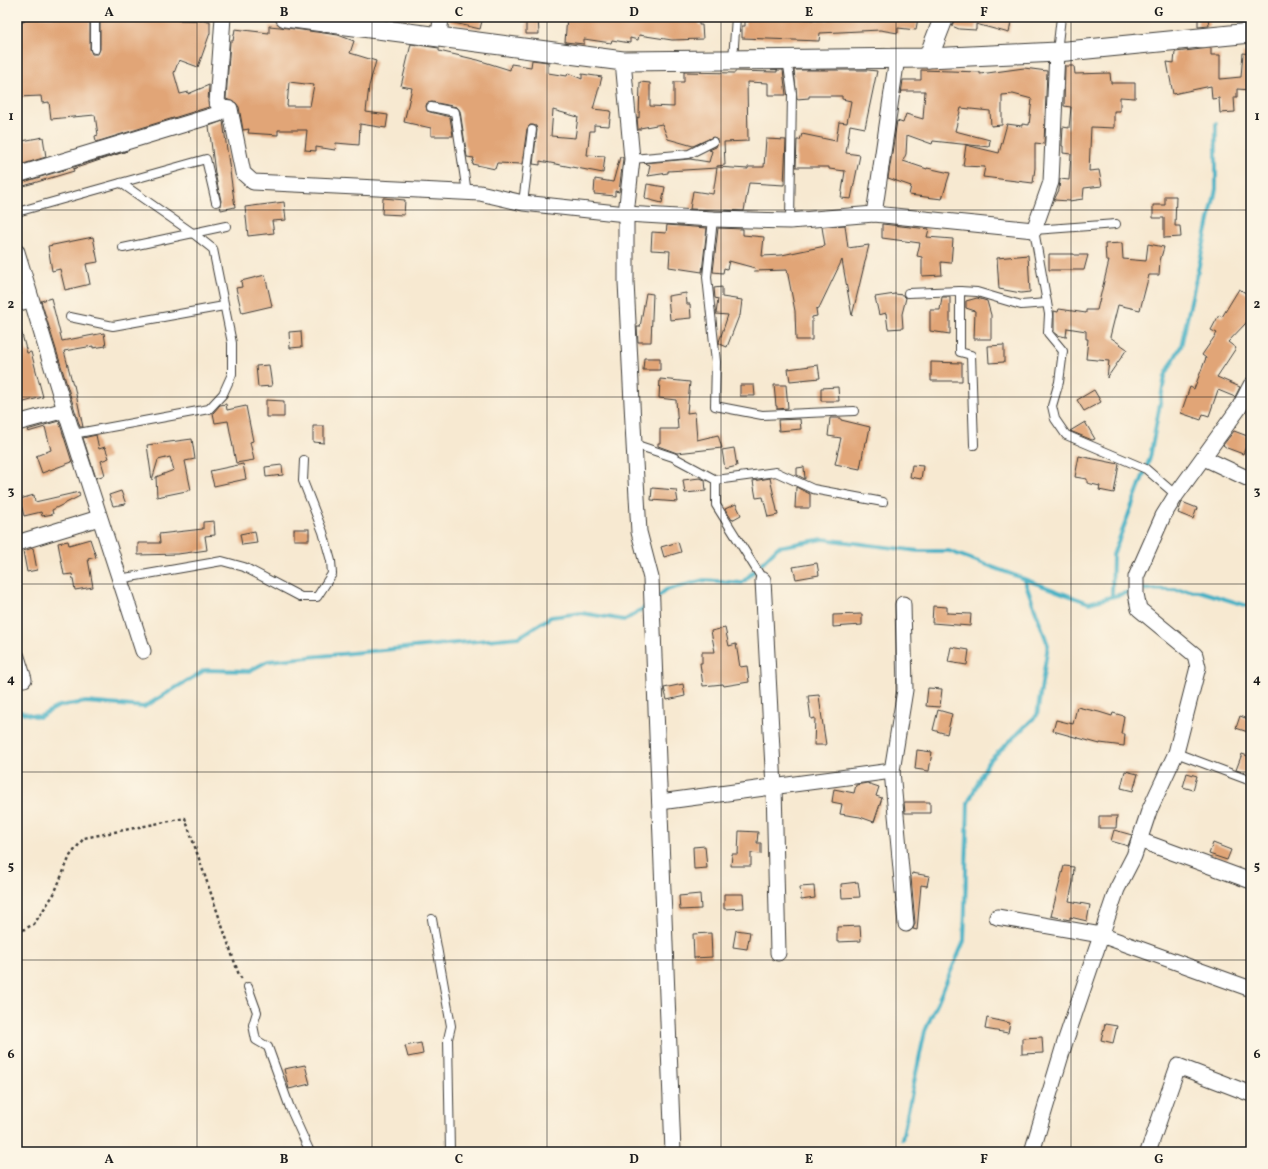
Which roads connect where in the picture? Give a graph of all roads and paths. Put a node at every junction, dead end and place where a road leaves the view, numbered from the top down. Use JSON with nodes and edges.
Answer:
{"nodes":[{"id":1,"x":96,"y":17,"type":"edge"},
{"id":2,"x":223,"y":17,"type":"edge"},
{"id":3,"x":285,"y":17,"type":"edge"},
{"id":4,"x":441,"y":17,"type":"edge"},
{"id":5,"x":736,"y":17,"type":"edge"},
{"id":6,"x":944,"y":17,"type":"edge"},
{"id":7,"x":1062,"y":17,"type":"edge"},
{"id":8,"x":1251,"y":33,"type":"edge"},
{"id":9,"x":439,"y":37,"type":"junction"},
{"id":10,"x":95,"y":49,"type":"dead end"},
{"id":11,"x":1057,"y":52,"type":"junction"},
{"id":12,"x":897,"y":58,"type":"junction"},
{"id":13,"x":928,"y":58,"type":"junction"},
{"id":14,"x":733,"y":59,"type":"junction"},
{"id":15,"x":788,"y":59,"type":"junction"},
{"id":16,"x":623,"y":61,"type":"junction"},
{"id":17,"x":431,"y":107,"type":"dead end"},
{"id":18,"x":223,"y":108,"type":"junction"},
{"id":19,"x":532,"y":130,"type":"dead end"},
{"id":20,"x":713,"y":142,"type":"dead end"},
{"id":21,"x":632,"y":158,"type":"junction"},
{"id":22,"x":17,"y":175,"type":"edge"},
{"id":23,"x":121,"y":183,"type":"junction"},
{"id":24,"x":467,"y":193,"type":"junction"},
{"id":25,"x":216,"y":202,"type":"dead end"},
{"id":26,"x":523,"y":204,"type":"junction"},
{"id":27,"x":17,"y":212,"type":"edge"},
{"id":28,"x":626,"y":214,"type":"junction"},
{"id":29,"x":874,"y":214,"type":"junction"},
{"id":30,"x":713,"y":219,"type":"junction"},
{"id":31,"x":790,"y":221,"type":"junction"},
{"id":32,"x":1116,"y":224,"type":"dead end"},
{"id":33,"x":226,"y":226,"type":"dead end"},
{"id":34,"x":1034,"y":230,"type":"junction"},
{"id":35,"x":194,"y":234,"type":"junction"},
{"id":36,"x":123,"y":248,"type":"dead end"},
{"id":37,"x":17,"y":252,"type":"edge"},
{"id":38,"x":960,"y":291,"type":"junction"},
{"id":39,"x":908,"y":293,"type":"dead end"},
{"id":40,"x":31,"y":299,"type":"junction"},
{"id":41,"x":1047,"y":303,"type":"junction"},
{"id":42,"x":17,"y":304,"type":"edge"},
{"id":43,"x":224,"y":306,"type":"junction"},
{"id":44,"x":70,"y":317,"type":"dead end"},
{"id":45,"x":1251,"y":387,"type":"edge"},
{"id":46,"x":65,"y":410,"type":"junction"},
{"id":47,"x":854,"y":411,"type":"dead end"},
{"id":48,"x":17,"y":423,"type":"edge"},
{"id":49,"x":73,"y":434,"type":"junction"},
{"id":50,"x":634,"y":444,"type":"junction"},
{"id":51,"x":974,"y":445,"type":"dead end"},
{"id":52,"x":1204,"y":458,"type":"junction"},
{"id":53,"x":304,"y":460,"type":"dead end"},
{"id":54,"x":716,"y":480,"type":"junction"},
{"id":55,"x":1251,"y":480,"type":"edge"},
{"id":56,"x":1176,"y":495,"type":"junction"},
{"id":57,"x":883,"y":502,"type":"dead end"},
{"id":58,"x":99,"y":518,"type":"junction"},
{"id":59,"x":17,"y":543,"type":"edge"},
{"id":60,"x":119,"y":579,"type":"junction"},
{"id":61,"x":763,"y":580,"type":"joint"},
{"id":62,"x":903,"y":604,"type":"dead end"},
{"id":63,"x":143,"y":651,"type":"dead end"},
{"id":64,"x":17,"y":657,"type":"edge"},
{"id":65,"x":24,"y":679,"type":"dead end"},
{"id":66,"x":1176,"y":753,"type":"junction"},
{"id":67,"x":892,"y":771,"type":"junction"},
{"id":68,"x":1251,"y":781,"type":"edge"},
{"id":69,"x":774,"y":787,"type":"junction"},
{"id":70,"x":660,"y":802,"type":"junction"},
{"id":71,"x":1139,"y":840,"type":"junction"},
{"id":72,"x":1251,"y":881,"type":"edge"},
{"id":73,"x":997,"y":917,"type":"dead end"},
{"id":74,"x":432,"y":919,"type":"dead end"},
{"id":75,"x":906,"y":924,"type":"dead end"},
{"id":76,"x":17,"y":933,"type":"edge"},
{"id":77,"x":1101,"y":935,"type":"junction"},
{"id":78,"x":778,"y":953,"type":"dead end"},
{"id":79,"x":248,"y":986,"type":"joint"},
{"id":80,"x":1251,"y":989,"type":"edge"},
{"id":81,"x":1251,"y":1094,"type":"edge"},
{"id":82,"x":310,"y":1152,"type":"edge"},
{"id":83,"x":450,"y":1152,"type":"edge"},
{"id":84,"x":673,"y":1152,"type":"edge"},
{"id":85,"x":1032,"y":1152,"type":"edge"},
{"id":86,"x":1148,"y":1152,"type":"edge"}],
"edges":[{"from":1,"to":10,"type":"lane"},
{"from":2,"to":18,"type":"street"},
{"from":3,"to":9,"type":"street"},
{"from":4,"to":9,"type":"street"},
{"from":5,"to":14,"type":"lane"},
{"from":6,"to":13,"type":"street"},
{"from":7,"to":11,"type":"lane"},
{"from":8,"to":11,"type":"street"},
{"from":9,"to":16,"type":"street"},
{"from":11,"to":13,"type":"street"},
{"from":11,"to":34,"type":"street"},
{"from":12,"to":13,"type":"street"},
{"from":12,"to":15,"type":"street"},
{"from":12,"to":29,"type":"street"},
{"from":14,"to":15,"type":"street"},
{"from":14,"to":16,"type":"street"},
{"from":15,"to":31,"type":"lane"},
{"from":16,"to":21,"type":"street"},
{"from":17,"to":24,"type":"lane"},
{"from":18,"to":22,"type":"street"},
{"from":18,"to":24,"type":"street"},
{"from":19,"to":26,"type":"lane"},
{"from":20,"to":21,"type":"lane"},
{"from":21,"to":28,"type":"street"},
{"from":23,"to":25,"type":"lane"},
{"from":23,"to":27,"type":"lane"},
{"from":23,"to":35,"type":"lane"},
{"from":24,"to":26,"type":"street"},
{"from":26,"to":28,"type":"street"},
{"from":28,"to":30,"type":"street"},
{"from":28,"to":50,"type":"street"},
{"from":29,"to":31,"type":"street"},
{"from":29,"to":34,"type":"street"},
{"from":30,"to":31,"type":"street"},
{"from":30,"to":47,"type":"lane"},
{"from":32,"to":34,"type":"lane"},
{"from":33,"to":35,"type":"lane"},
{"from":34,"to":41,"type":"lane"},
{"from":35,"to":36,"type":"lane"},
{"from":35,"to":43,"type":"lane"},
{"from":37,"to":40,"type":"street"},
{"from":38,"to":39,"type":"lane"},
{"from":38,"to":41,"type":"lane"},
{"from":38,"to":51,"type":"lane"},
{"from":40,"to":42,"type":"street"},
{"from":40,"to":46,"type":"street"},
{"from":41,"to":56,"type":"lane"},
{"from":43,"to":44,"type":"lane"},
{"from":43,"to":49,"type":"lane"},
{"from":45,"to":52,"type":"street"},
{"from":46,"to":48,"type":"street"},
{"from":46,"to":49,"type":"street"},
{"from":49,"to":58,"type":"street"},
{"from":50,"to":54,"type":"lane"},
{"from":50,"to":70,"type":"street"},
{"from":52,"to":55,"type":"street"},
{"from":52,"to":56,"type":"street"},
{"from":53,"to":60,"type":"lane"},
{"from":54,"to":57,"type":"lane"},
{"from":54,"to":61,"type":"lane"},
{"from":56,"to":66,"type":"street"},
{"from":58,"to":59,"type":"street"},
{"from":58,"to":60,"type":"street"},
{"from":60,"to":63,"type":"street"},
{"from":61,"to":69,"type":"street"},
{"from":62,"to":67,"type":"street"},
{"from":64,"to":65,"type":"street"},
{"from":66,"to":68,"type":"lane"},
{"from":66,"to":71,"type":"street"},
{"from":67,"to":69,"type":"street"},
{"from":67,"to":75,"type":"street"},
{"from":69,"to":70,"type":"street"},
{"from":69,"to":78,"type":"street"},
{"from":70,"to":84,"type":"street"},
{"from":71,"to":72,"type":"street"},
{"from":71,"to":77,"type":"street"},
{"from":73,"to":77,"type":"street"},
{"from":74,"to":83,"type":"lane"},
{"from":76,"to":79,"type":"path"},
{"from":77,"to":80,"type":"street"},
{"from":77,"to":85,"type":"street"},
{"from":79,"to":82,"type":"lane"},
{"from":81,"to":86,"type":"street"}]}
